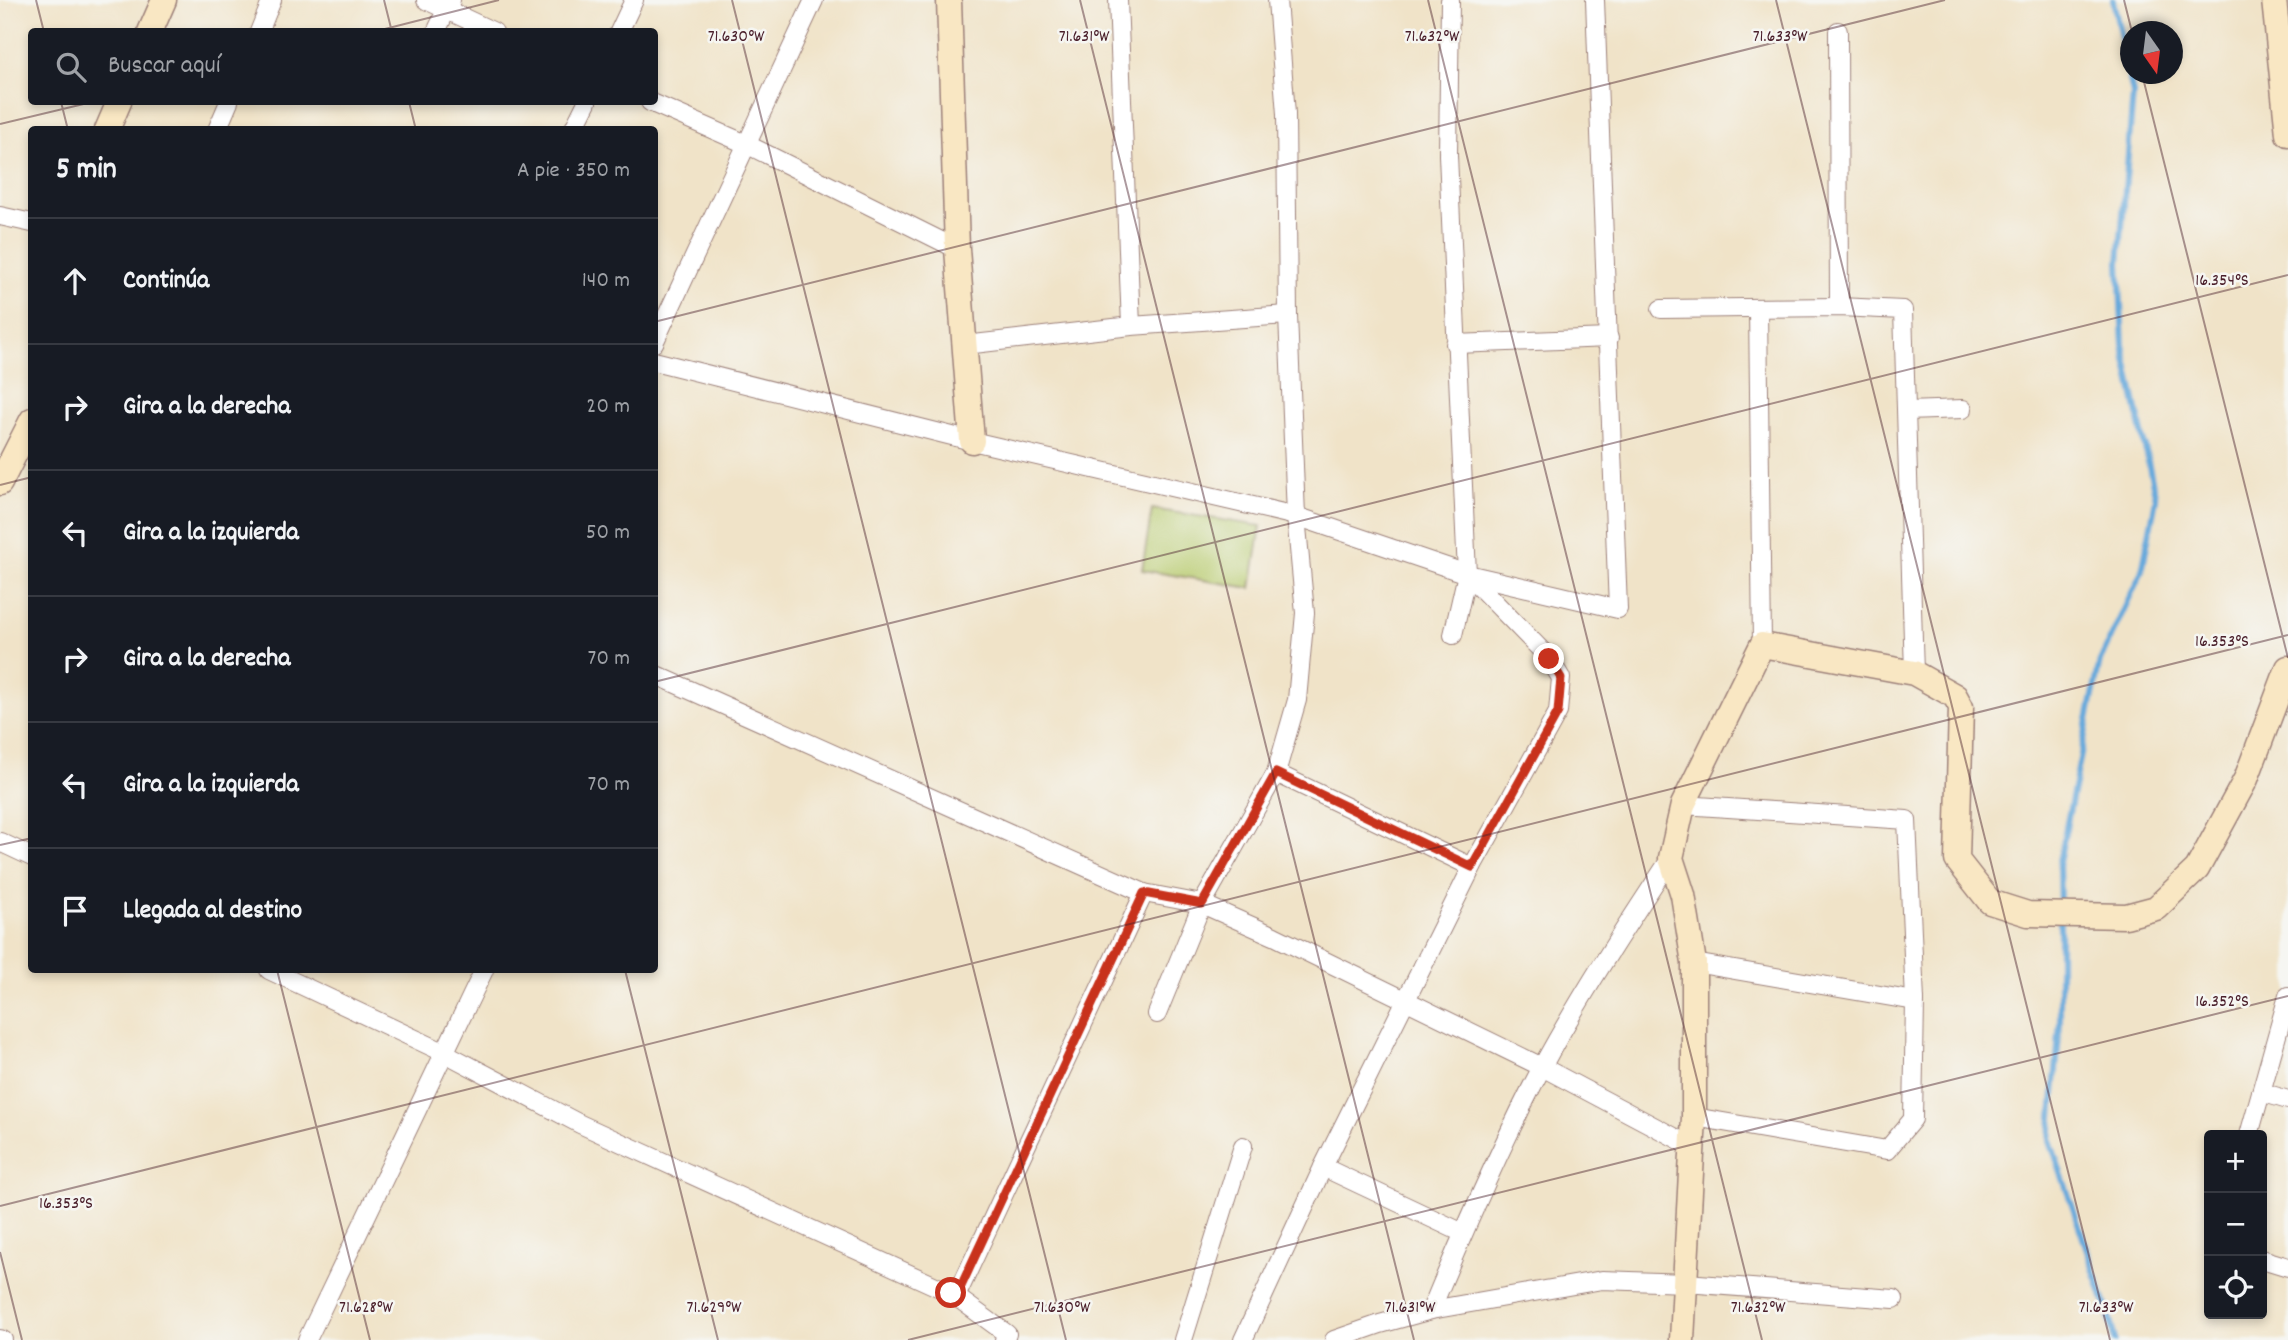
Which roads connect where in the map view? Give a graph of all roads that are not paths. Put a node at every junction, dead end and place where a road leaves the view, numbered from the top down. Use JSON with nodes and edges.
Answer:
{"nodes":[{"id":1,"x":164,"y":0,"type":"edge"},
{"id":2,"x":272,"y":0,"type":"edge"},
{"id":3,"x":426,"y":0,"type":"edge"},
{"id":4,"x":634,"y":0,"type":"edge"},
{"id":5,"x":814,"y":0,"type":"edge"},
{"id":6,"x":949,"y":0,"type":"edge"},
{"id":7,"x":1118,"y":0,"type":"edge"},
{"id":8,"x":1277,"y":0,"type":"edge"},
{"id":9,"x":1450,"y":0,"type":"edge"},
{"id":10,"x":1595,"y":0,"type":"edge"},
{"id":11,"x":2274,"y":0,"type":"edge"},
{"id":12,"x":449,"y":5,"type":"edge"},
{"id":13,"x":152,"y":28,"type":"edge"},
{"id":14,"x":261,"y":28,"type":"edge"},
{"id":15,"x":438,"y":28,"type":"edge"},
{"id":16,"x":487,"y":28,"type":"edge"},
{"id":17,"x":622,"y":28,"type":"edge"},
{"id":18,"x":1838,"y":31,"type":"dead end"},
{"id":19,"x":2285,"y":75,"type":"edge"},
{"id":20,"x":118,"y":105,"type":"edge"},
{"id":21,"x":228,"y":105,"type":"edge"},
{"id":22,"x":586,"y":105,"type":"edge"},
{"id":23,"x":657,"y":105,"type":"edge"},
{"id":24,"x":109,"y":126,"type":"edge"},
{"id":25,"x":219,"y":126,"type":"edge"},
{"id":26,"x":575,"y":126,"type":"edge"},
{"id":27,"x":2288,"y":134,"type":"edge"},
{"id":28,"x":746,"y":144,"type":"junction"},
{"id":29,"x":0,"y":216,"type":"edge"},
{"id":30,"x":28,"y":222,"type":"edge"},
{"id":31,"x":957,"y":249,"type":"junction"},
{"id":32,"x":1839,"y":307,"type":"junction"},
{"id":33,"x":1758,"y":308,"type":"junction"},
{"id":34,"x":1661,"y":309,"type":"dead end"},
{"id":35,"x":1288,"y":314,"type":"junction"},
{"id":36,"x":1131,"y":326,"type":"junction"},
{"id":37,"x":658,"y":334,"type":"edge"},
{"id":38,"x":1609,"y":338,"type":"junction"},
{"id":39,"x":1455,"y":344,"type":"junction"},
{"id":40,"x":965,"y":345,"type":"junction"},
{"id":41,"x":658,"y":362,"type":"edge"},
{"id":42,"x":1963,"y":409,"type":"dead end"},
{"id":43,"x":1906,"y":411,"type":"junction"},
{"id":44,"x":28,"y":428,"type":"edge"},
{"id":45,"x":972,"y":441,"type":"junction"},
{"id":46,"x":0,"y":483,"type":"edge"},
{"id":47,"x":1296,"y":516,"type":"junction"},
{"id":48,"x":1467,"y":574,"type":"junction"},
{"id":49,"x":1453,"y":635,"type":"dead end"},
{"id":50,"x":1762,"y":645,"type":"junction"},
{"id":51,"x":2288,"y":668,"type":"edge"},
{"id":52,"x":1914,"y":673,"type":"junction"},
{"id":53,"x":658,"y":676,"type":"edge"},
{"id":54,"x":1276,"y":773,"type":"junction"},
{"id":55,"x":1684,"y":805,"type":"junction"},
{"id":56,"x":0,"y":842,"type":"edge"},
{"id":57,"x":28,"y":855,"type":"edge"},
{"id":58,"x":1671,"y":858,"type":"junction"},
{"id":59,"x":1472,"y":867,"type":"junction"},
{"id":60,"x":1144,"y":893,"type":"junction"},
{"id":61,"x":1202,"y":904,"type":"junction"},
{"id":62,"x":1694,"y":963,"type":"junction"},
{"id":63,"x":275,"y":973,"type":"edge"},
{"id":64,"x":482,"y":973,"type":"edge"},
{"id":65,"x":2288,"y":996,"type":"edge"},
{"id":66,"x":1406,"y":1000,"type":"junction"},
{"id":67,"x":1915,"y":1001,"type":"junction"},
{"id":68,"x":1157,"y":1014,"type":"dead end"},
{"id":69,"x":443,"y":1052,"type":"junction"},
{"id":70,"x":1542,"y":1067,"type":"junction"},
{"id":71,"x":2261,"y":1092,"type":"junction"},
{"id":72,"x":2288,"y":1100,"type":"edge"},
{"id":73,"x":1694,"y":1117,"type":"junction"},
{"id":74,"x":2250,"y":1130,"type":"edge"},
{"id":75,"x":1243,"y":1146,"type":"dead end"},
{"id":76,"x":1691,"y":1146,"type":"junction"},
{"id":77,"x":1323,"y":1167,"type":"junction"},
{"id":78,"x":1463,"y":1233,"type":"junction"},
{"id":79,"x":2267,"y":1261,"type":"edge"},
{"id":80,"x":2288,"y":1267,"type":"edge"},
{"id":81,"x":1686,"y":1283,"type":"junction"},
{"id":82,"x":956,"y":1297,"type":"junction"},
{"id":83,"x":1894,"y":1299,"type":"dead end"},
{"id":84,"x":1431,"y":1310,"type":"junction"},
{"id":85,"x":307,"y":1340,"type":"edge"},
{"id":86,"x":1004,"y":1340,"type":"edge"},
{"id":87,"x":1183,"y":1340,"type":"edge"},
{"id":88,"x":1242,"y":1340,"type":"edge"},
{"id":89,"x":1334,"y":1340,"type":"edge"},
{"id":90,"x":1682,"y":1340,"type":"edge"}],
"edges":[{"from":1,"to":13,"type":"street"},
{"from":2,"to":14,"type":"street"},
{"from":3,"to":12,"type":"street"},
{"from":4,"to":17,"type":"street"},
{"from":5,"to":28,"type":"street"},
{"from":6,"to":31,"type":"street"},
{"from":7,"to":36,"type":"street"},
{"from":8,"to":35,"type":"street"},
{"from":9,"to":39,"type":"street"},
{"from":10,"to":38,"type":"street"},
{"from":11,"to":19,"type":"street"},
{"from":12,"to":15,"type":"street"},
{"from":12,"to":16,"type":"street"},
{"from":18,"to":32,"type":"street"},
{"from":19,"to":27,"type":"street"},
{"from":20,"to":24,"type":"street"},
{"from":21,"to":25,"type":"street"},
{"from":22,"to":26,"type":"street"},
{"from":23,"to":28,"type":"street"},
{"from":28,"to":31,"type":"street"},
{"from":28,"to":37,"type":"street"},
{"from":29,"to":30,"type":"street"},
{"from":31,"to":40,"type":"street"},
{"from":32,"to":33,"type":"street"},
{"from":32,"to":43,"type":"street"},
{"from":33,"to":34,"type":"street"},
{"from":33,"to":50,"type":"street"},
{"from":35,"to":36,"type":"street"},
{"from":35,"to":47,"type":"street"},
{"from":36,"to":40,"type":"street"},
{"from":38,"to":39,"type":"street"},
{"from":38,"to":48,"type":"street"},
{"from":39,"to":48,"type":"street"},
{"from":40,"to":45,"type":"street"},
{"from":41,"to":45,"type":"street"},
{"from":42,"to":43,"type":"street"},
{"from":43,"to":52,"type":"street"},
{"from":44,"to":46,"type":"street"},
{"from":45,"to":47,"type":"street"},
{"from":47,"to":48,"type":"street"},
{"from":47,"to":54,"type":"street"},
{"from":48,"to":49,"type":"street"},
{"from":48,"to":59,"type":"street"},
{"from":50,"to":52,"type":"street"},
{"from":50,"to":55,"type":"street"},
{"from":51,"to":52,"type":"street"},
{"from":53,"to":60,"type":"street"},
{"from":54,"to":59,"type":"street"},
{"from":54,"to":61,"type":"street"},
{"from":55,"to":58,"type":"street"},
{"from":55,"to":67,"type":"street"},
{"from":56,"to":57,"type":"street"},
{"from":58,"to":62,"type":"street"},
{"from":58,"to":70,"type":"street"},
{"from":59,"to":66,"type":"street"},
{"from":60,"to":61,"type":"street"},
{"from":60,"to":82,"type":"street"},
{"from":61,"to":66,"type":"street"},
{"from":61,"to":68,"type":"street"},
{"from":62,"to":67,"type":"street"},
{"from":62,"to":73,"type":"street"},
{"from":63,"to":69,"type":"street"},
{"from":64,"to":69,"type":"street"},
{"from":65,"to":71,"type":"street"},
{"from":66,"to":70,"type":"street"},
{"from":66,"to":77,"type":"street"},
{"from":67,"to":73,"type":"street"},
{"from":69,"to":82,"type":"street"},
{"from":69,"to":85,"type":"street"},
{"from":70,"to":76,"type":"street"},
{"from":70,"to":78,"type":"street"},
{"from":71,"to":72,"type":"street"},
{"from":71,"to":74,"type":"street"},
{"from":73,"to":76,"type":"street"},
{"from":75,"to":87,"type":"street"},
{"from":76,"to":81,"type":"street"},
{"from":77,"to":78,"type":"street"},
{"from":77,"to":88,"type":"street"},
{"from":78,"to":84,"type":"street"},
{"from":79,"to":80,"type":"street"},
{"from":81,"to":83,"type":"street"},
{"from":81,"to":84,"type":"street"},
{"from":81,"to":90,"type":"street"},
{"from":82,"to":86,"type":"street"},
{"from":84,"to":89,"type":"street"}]}
